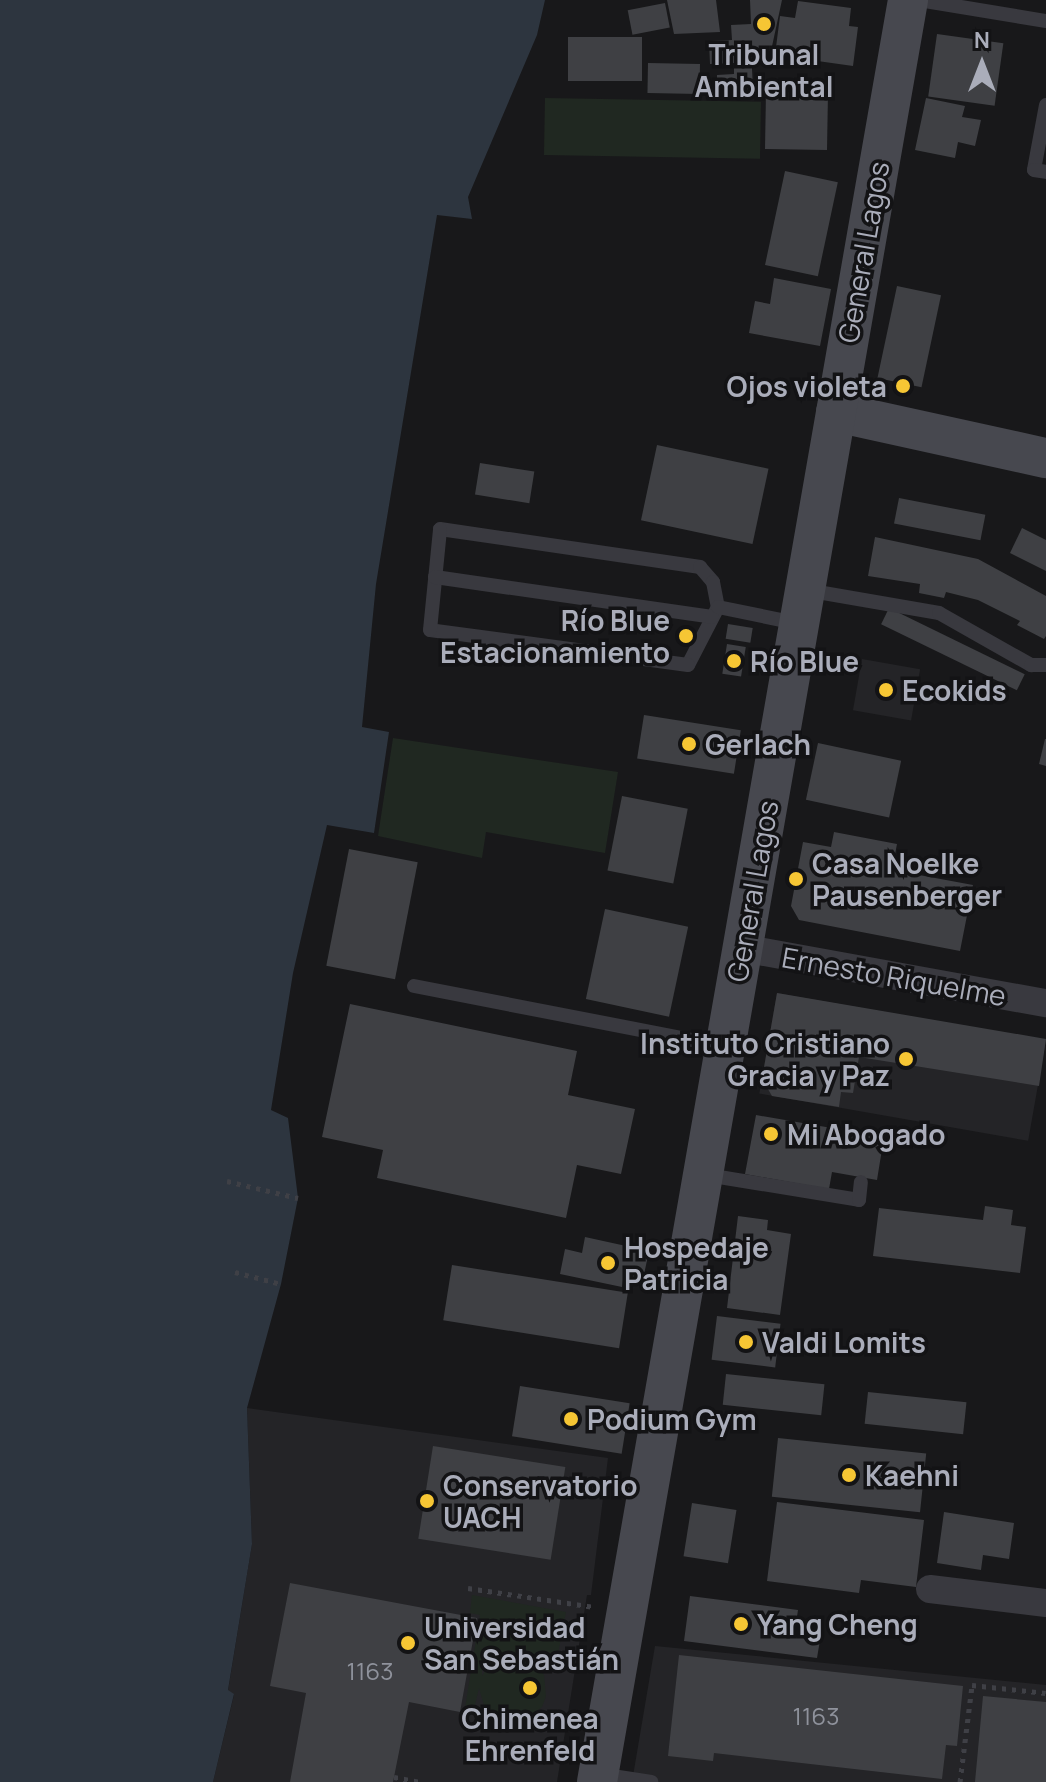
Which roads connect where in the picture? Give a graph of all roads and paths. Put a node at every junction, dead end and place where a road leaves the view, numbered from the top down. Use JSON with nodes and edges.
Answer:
{"nodes":[{"id":1,"x":908,"y":0,"type":"edge"},
{"id":2,"x":919,"y":0,"type":"edge"},
{"id":3,"x":1046,"y":21,"type":"edge"},
{"id":4,"x":1046,"y":105,"type":"edge"},
{"id":5,"x":1046,"y":172,"type":"edge"},
{"id":6,"x":836,"y":412,"type":"junction"},
{"id":7,"x":1046,"y":458,"type":"edge"},
{"id":8,"x":435,"y":577,"type":"junction"},
{"id":9,"x":802,"y":606,"type":"junction"},
{"id":10,"x":715,"y":612,"type":"junction"},
{"id":11,"x":1046,"y":665,"type":"edge"},
{"id":12,"x":742,"y":948,"type":"junction"},
{"id":13,"x":414,"y":986,"type":"dead end"},
{"id":14,"x":1046,"y":1003,"type":"edge"},
{"id":15,"x":725,"y":1047,"type":"junction"},
{"id":16,"x":703,"y":1174,"type":"junction"},
{"id":17,"x":227,"y":1181,"type":"dead end"},
{"id":18,"x":861,"y":1182,"type":"dead end"},
{"id":19,"x":298,"y":1198,"type":"dead end"},
{"id":20,"x":235,"y":1272,"type":"dead end"},
{"id":21,"x":281,"y":1284,"type":"dead end"},
{"id":22,"x":468,"y":1588,"type":"dead end"},
{"id":23,"x":930,"y":1589,"type":"dead end"},
{"id":24,"x":1046,"y":1603,"type":"edge"},
{"id":25,"x":595,"y":1608,"type":"dead end"},
{"id":26,"x":1046,"y":1693,"type":"edge"},
{"id":27,"x":394,"y":1777,"type":"dead end"},
{"id":28,"x":598,"y":1778,"type":"edge"},
{"id":29,"x":419,"y":1782,"type":"edge"},
{"id":30,"x":651,"y":1782,"type":"edge"},
{"id":31,"x":960,"y":1782,"type":"edge"}],
"edges":[{"from":1,"to":6,"type":"main road","name":"General Lagos"},
{"from":2,"to":3,"type":"lane"},
{"from":4,"to":5,"type":"lane"},
{"from":6,"to":7,"type":"main road"},
{"from":6,"to":9,"type":"main road","name":"General Lagos"},
{"from":8,"to":10,"type":"lane"},
{"from":8,"to":10,"type":"lane"},
{"from":8,"to":10,"type":"lane"},
{"from":9,"to":10,"type":"lane"},
{"from":9,"to":11,"type":"lane"},
{"from":9,"to":12,"type":"main road","name":"General Lagos"},
{"from":12,"to":14,"type":"street","name":"Ernesto Riquelme"},
{"from":12,"to":15,"type":"main road","name":"General Lagos"},
{"from":13,"to":15,"type":"lane"},
{"from":15,"to":16,"type":"main road","name":"General Lagos"},
{"from":16,"to":18,"type":"lane"},
{"from":16,"to":28,"type":"main road","name":"General Lagos"},
{"from":17,"to":19,"type":"path"},
{"from":20,"to":21,"type":"path"},
{"from":22,"to":25,"type":"path"},
{"from":23,"to":24,"type":"street"},
{"from":26,"to":31,"type":"path"},
{"from":27,"to":29,"type":"path"},
{"from":28,"to":30,"type":"lane"}]}
